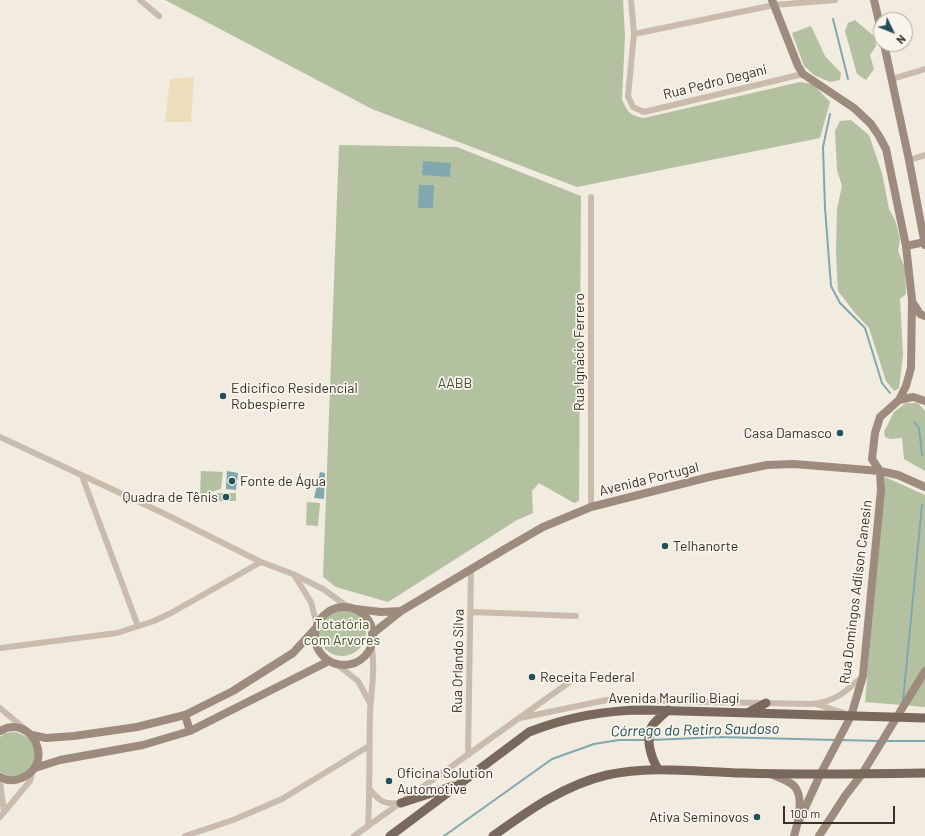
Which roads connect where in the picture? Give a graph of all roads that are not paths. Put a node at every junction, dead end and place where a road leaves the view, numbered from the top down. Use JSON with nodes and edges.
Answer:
{"nodes":[{"id":1,"x":140,"y":0,"type":"edge"},
{"id":2,"x":631,"y":0,"type":"edge"},
{"id":3,"x":835,"y":0,"type":"edge"},
{"id":4,"x":874,"y":0,"type":"edge"},
{"id":5,"x":773,"y":3,"type":"edge"},
{"id":6,"x":877,"y":12,"type":"edge"},
{"id":7,"x":159,"y":16,"type":"dead end"},
{"id":8,"x":634,"y":34,"type":"junction"},
{"id":9,"x":886,"y":52,"type":"edge"},
{"id":10,"x":925,"y":69,"type":"edge"},
{"id":11,"x":803,"y":74,"type":"junction"},
{"id":12,"x":892,"y":79,"type":"junction"},
{"id":13,"x":925,"y":155,"type":"edge"},
{"id":14,"x":909,"y":160,"type":"junction"},
{"id":15,"x":591,"y":197,"type":"dead end"},
{"id":16,"x":925,"y":242,"type":"edge"},
{"id":17,"x":925,"y":245,"type":"edge"},
{"id":18,"x":906,"y":246,"type":"junction"},
{"id":19,"x":912,"y":300,"type":"junction"},
{"id":20,"x":925,"y":316,"type":"edge"},
{"id":21,"x":899,"y":400,"type":"junction"},
{"id":22,"x":925,"y":401,"type":"edge"},
{"id":23,"x":0,"y":436,"type":"edge"},
{"id":24,"x":880,"y":471,"type":"junction"},
{"id":25,"x":82,"y":476,"type":"junction"},
{"id":26,"x":93,"y":481,"type":"junction"},
{"id":27,"x":925,"y":486,"type":"edge"},
{"id":28,"x":87,"y":493,"type":"junction"},
{"id":29,"x":591,"y":507,"type":"junction"},
{"id":30,"x":261,"y":562,"type":"junction"},
{"id":31,"x":471,"y":568,"type":"junction"},
{"id":32,"x":293,"y":574,"type":"junction"},
{"id":33,"x":351,"y":608,"type":"junction"},
{"id":34,"x":401,"y":611,"type":"junction"},
{"id":35,"x":472,"y":612,"type":"junction"},
{"id":36,"x":576,"y":616,"type":"dead end"},
{"id":37,"x":138,"y":626,"type":"junction"},
{"id":38,"x":316,"y":627,"type":"junction"},
{"id":39,"x":372,"y":634,"type":"junction"},
{"id":40,"x":372,"y":643,"type":"junction"},
{"id":41,"x":0,"y":648,"type":"edge"},
{"id":42,"x":332,"y":662,"type":"junction"},
{"id":43,"x":925,"y":671,"type":"edge"},
{"id":44,"x":578,"y":676,"type":"dead end"},
{"id":45,"x":863,"y":676,"type":"junction"},
{"id":46,"x":370,"y":703,"type":"junction"},
{"id":47,"x":766,"y":703,"type":"junction"},
{"id":48,"x":815,"y":704,"type":"junction"},
{"id":49,"x":0,"y":708,"type":"edge"},
{"id":50,"x":668,"y":710,"type":"junction"},
{"id":51,"x":748,"y":712,"type":"junction"},
{"id":52,"x":185,"y":715,"type":"junction"},
{"id":53,"x":851,"y":716,"type":"junction"},
{"id":54,"x":899,"y":716,"type":"junction"},
{"id":55,"x":520,"y":718,"type":"junction"},
{"id":56,"x":925,"y":718,"type":"edge"},
{"id":57,"x":0,"y":731,"type":"edge"},
{"id":58,"x":190,"y":731,"type":"junction"},
{"id":59,"x":30,"y":734,"type":"junction"},
{"id":60,"x":369,"y":746,"type":"junction"},
{"id":61,"x":468,"y":755,"type":"junction"},
{"id":62,"x":34,"y":769,"type":"junction"},
{"id":63,"x":658,"y":769,"type":"junction"},
{"id":64,"x":925,"y":773,"type":"edge"},
{"id":65,"x":768,"y":774,"type":"junction"},
{"id":66,"x":862,"y":774,"type":"junction"},
{"id":67,"x":820,"y":775,"type":"junction"},
{"id":68,"x":0,"y":777,"type":"edge"},
{"id":69,"x":0,"y":782,"type":"edge"},
{"id":70,"x":462,"y":783,"type":"junction"},
{"id":71,"x":370,"y":790,"type":"junction"},
{"id":72,"x":400,"y":803,"type":"junction"},
{"id":73,"x":2,"y":815,"type":"edge"},
{"id":74,"x":799,"y":821,"type":"junction"},
{"id":75,"x":368,"y":826,"type":"junction"},
{"id":76,"x":185,"y":836,"type":"edge"},
{"id":77,"x":354,"y":836,"type":"edge"},
{"id":78,"x":390,"y":836,"type":"edge"},
{"id":79,"x":493,"y":836,"type":"edge"},
{"id":80,"x":794,"y":836,"type":"edge"},
{"id":81,"x":819,"y":836,"type":"edge"}],
"edges":[{"from":1,"to":7,"type":"street"},
{"from":2,"to":8,"type":"street"},
{"from":3,"to":5,"type":"street"},
{"from":4,"to":6,"type":"street"},
{"from":5,"to":8,"type":"street"},
{"from":5,"to":11,"type":"street"},
{"from":8,"to":11,"type":"street","name":"Rua Pedro Degani"},
{"from":9,"to":12,"type":"street"},
{"from":10,"to":12,"type":"street"},
{"from":11,"to":18,"type":"street"},
{"from":12,"to":14,"type":"street"},
{"from":13,"to":14,"type":"street"},
{"from":14,"to":16,"type":"street"},
{"from":15,"to":29,"type":"street","name":"Rua Ignácio Ferrero"},
{"from":16,"to":17,"type":"street"},
{"from":16,"to":18,"type":"street"},
{"from":18,"to":19,"type":"street"},
{"from":19,"to":20,"type":"street"},
{"from":19,"to":21,"type":"street"},
{"from":21,"to":22,"type":"street"},
{"from":21,"to":24,"type":"street"},
{"from":23,"to":25,"type":"street"},
{"from":24,"to":27,"type":"street","name":"Avenida Portugal"},
{"from":24,"to":29,"type":"street","name":"Avenida Portugal"},
{"from":24,"to":45,"type":"street","name":"Rua Domingos Adilson Canesin"},
{"from":25,"to":26,"type":"street"},
{"from":25,"to":28,"type":"street"},
{"from":26,"to":28,"type":"street"},
{"from":26,"to":30,"type":"street"},
{"from":28,"to":37,"type":"street"},
{"from":29,"to":31,"type":"street","name":"Avenida Portugal"},
{"from":30,"to":32,"type":"street"},
{"from":30,"to":37,"type":"street"},
{"from":31,"to":34,"type":"street","name":"Avenida Portugal"},
{"from":31,"to":35,"type":"street","name":"Rua Orlando Silva"},
{"from":32,"to":33,"type":"street"},
{"from":32,"to":38,"type":"street"},
{"from":33,"to":34,"type":"street","name":"Avenida Portugal"},
{"from":33,"to":38,"type":"street"},
{"from":33,"to":39,"type":"street"},
{"from":34,"to":39,"type":"street","name":"Avenida Portugal"},
{"from":35,"to":36,"type":"street"},
{"from":35,"to":61,"type":"street","name":"Rua Orlando Silva"},
{"from":37,"to":41,"type":"street"},
{"from":38,"to":42,"type":"street"},
{"from":38,"to":52,"type":"street"},
{"from":39,"to":40,"type":"street"},
{"from":40,"to":42,"type":"street"},
{"from":40,"to":46,"type":"street"},
{"from":42,"to":46,"type":"street"},
{"from":42,"to":58,"type":"street"},
{"from":43,"to":54,"type":"street"},
{"from":44,"to":55,"type":"street"},
{"from":45,"to":48,"type":"street","name":"Avenida Maurílio Biagi"},
{"from":45,"to":53,"type":"street","name":"Rua Domingos Adilson Canesin"},
{"from":46,"to":60,"type":"street"},
{"from":47,"to":48,"type":"street","name":"Avenida Maurílio Biagi"},
{"from":47,"to":51,"type":"main road"},
{"from":47,"to":55,"type":"street","name":"Avenida Maurílio Biagi"},
{"from":48,"to":53,"type":"street","name":"Avenida Maurílio Biagi"},
{"from":49,"to":59,"type":"street"},
{"from":50,"to":51,"type":"main road","name":"Avenida Maurílio Biagi"},
{"from":50,"to":63,"type":"main road"},
{"from":50,"to":70,"type":"main road","name":"Avenida Maurílio Biagi"},
{"from":51,"to":53,"type":"main road","name":"Avenida Maurílio Biagi"},
{"from":52,"to":58,"type":"street"},
{"from":52,"to":59,"type":"street"},
{"from":53,"to":54,"type":"main road","name":"Avenida Maurílio Biagi"},
{"from":53,"to":67,"type":"street","name":"Rua Domingos Adilson Canesin"},
{"from":54,"to":56,"type":"main road","name":"Avenida Maurílio Biagi"},
{"from":54,"to":66,"type":"street"},
{"from":55,"to":61,"type":"street"},
{"from":57,"to":59,"type":"street"},
{"from":58,"to":62,"type":"street"},
{"from":59,"to":62,"type":"street"},
{"from":60,"to":71,"type":"street"},
{"from":60,"to":76,"type":"street"},
{"from":61,"to":72,"type":"street"},
{"from":62,"to":68,"type":"street"},
{"from":62,"to":73,"type":"street"},
{"from":63,"to":65,"type":"main road"},
{"from":63,"to":79,"type":"main road"},
{"from":64,"to":66,"type":"main road"},
{"from":65,"to":67,"type":"main road"},
{"from":65,"to":74,"type":"street"},
{"from":66,"to":67,"type":"main road"},
{"from":66,"to":81,"type":"street"},
{"from":67,"to":74,"type":"street","name":"Rua Domingos Adilson Canesin"},
{"from":69,"to":73,"type":"street"},
{"from":70,"to":72,"type":"main road"},
{"from":70,"to":78,"type":"main road","name":"Avenida Maurílio Biagi"},
{"from":71,"to":72,"type":"street"},
{"from":71,"to":75,"type":"street"},
{"from":72,"to":75,"type":"street"},
{"from":74,"to":80,"type":"street"},
{"from":75,"to":77,"type":"street"}]}
